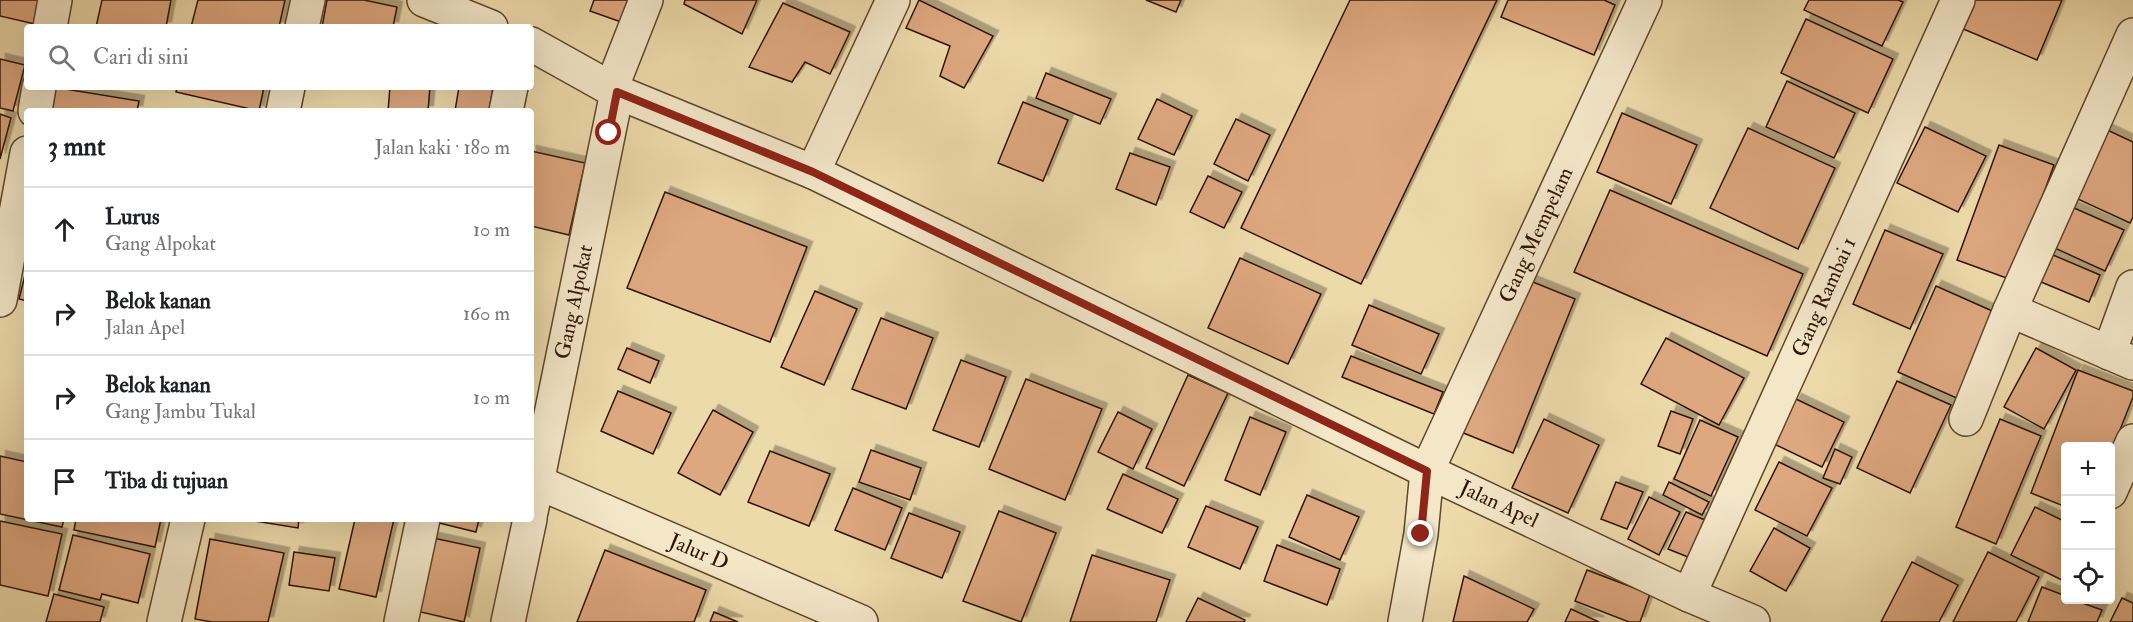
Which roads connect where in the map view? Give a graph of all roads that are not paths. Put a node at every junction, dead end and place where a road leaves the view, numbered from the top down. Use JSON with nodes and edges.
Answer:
{"nodes":[{"id":1,"x":55,"y":0,"type":"edge"},
{"id":2,"x":308,"y":0,"type":"edge"},
{"id":3,"x":424,"y":0,"type":"edge"},
{"id":4,"x":646,"y":0,"type":"edge"},
{"id":5,"x":893,"y":0,"type":"edge"},
{"id":6,"x":1645,"y":0,"type":"edge"},
{"id":7,"x":1958,"y":0,"type":"edge"},
{"id":8,"x":51,"y":24,"type":"edge"},
{"id":9,"x":303,"y":24,"type":"edge"},
{"id":10,"x":484,"y":24,"type":"edge"},
{"id":11,"x":2133,"y":35,"type":"edge"},
{"id":12,"x":534,"y":46,"type":"edge"},
{"id":13,"x":38,"y":90,"type":"edge"},
{"id":14,"x":287,"y":90,"type":"edge"},
{"id":15,"x":510,"y":90,"type":"edge"},
{"id":16,"x":614,"y":90,"type":"junction"},
{"id":17,"x":36,"y":108,"type":"edge"},
{"id":18,"x":284,"y":108,"type":"edge"},
{"id":19,"x":507,"y":108,"type":"edge"},
{"id":20,"x":24,"y":169,"type":"edge"},
{"id":21,"x":813,"y":172,"type":"junction"},
{"id":22,"x":2133,"y":287,"type":"edge"},
{"id":23,"x":0,"y":300,"type":"edge"},
{"id":24,"x":2010,"y":310,"type":"junction"},
{"id":25,"x":2121,"y":358,"type":"edge"},
{"id":26,"x":1966,"y":419,"type":"dead end"},
{"id":27,"x":2133,"y":441,"type":"edge"},
{"id":28,"x":1427,"y":471,"type":"junction"},
{"id":29,"x":2115,"y":481,"type":"edge"},
{"id":30,"x":534,"y":497,"type":"edge"},
{"id":31,"x":187,"y":522,"type":"edge"},
{"id":32,"x":422,"y":522,"type":"edge"},
{"id":33,"x":529,"y":522,"type":"edge"},
{"id":34,"x":1689,"y":595,"type":"junction"},
{"id":35,"x":164,"y":622,"type":"edge"},
{"id":36,"x":402,"y":622,"type":"edge"},
{"id":37,"x":508,"y":622,"type":"edge"},
{"id":38,"x":861,"y":622,"type":"edge"},
{"id":39,"x":1405,"y":622,"type":"edge"},
{"id":40,"x":1753,"y":622,"type":"edge"}],
"edges":[{"from":1,"to":8,"type":"street"},
{"from":2,"to":9,"type":"street"},
{"from":3,"to":10,"type":"street"},
{"from":4,"to":16,"type":"street","name":"Gang Alpokat"},
{"from":5,"to":21,"type":"street"},
{"from":6,"to":28,"type":"street","name":"Gang Mempelam"},
{"from":7,"to":34,"type":"street","name":"Gang Rambai 1"},
{"from":11,"to":24,"type":"street"},
{"from":12,"to":16,"type":"street","name":"Jalan Apel"},
{"from":13,"to":17,"type":"street"},
{"from":14,"to":18,"type":"street"},
{"from":15,"to":19,"type":"street"},
{"from":16,"to":21,"type":"street","name":"Jalan Apel"},
{"from":16,"to":30,"type":"street","name":"Gang Alpokat"},
{"from":20,"to":23,"type":"street"},
{"from":21,"to":28,"type":"street","name":"Jalan Apel"},
{"from":22,"to":25,"type":"street"},
{"from":24,"to":25,"type":"street"},
{"from":24,"to":26,"type":"street"},
{"from":27,"to":29,"type":"street"},
{"from":28,"to":34,"type":"street","name":"Jalan Apel"},
{"from":28,"to":39,"type":"street","name":"Gang Mempelam"},
{"from":30,"to":38,"type":"street","name":"Jalur D"},
{"from":31,"to":35,"type":"street"},
{"from":32,"to":36,"type":"street"},
{"from":33,"to":37,"type":"street"},
{"from":34,"to":40,"type":"street","name":"Jalan Apel"}]}
